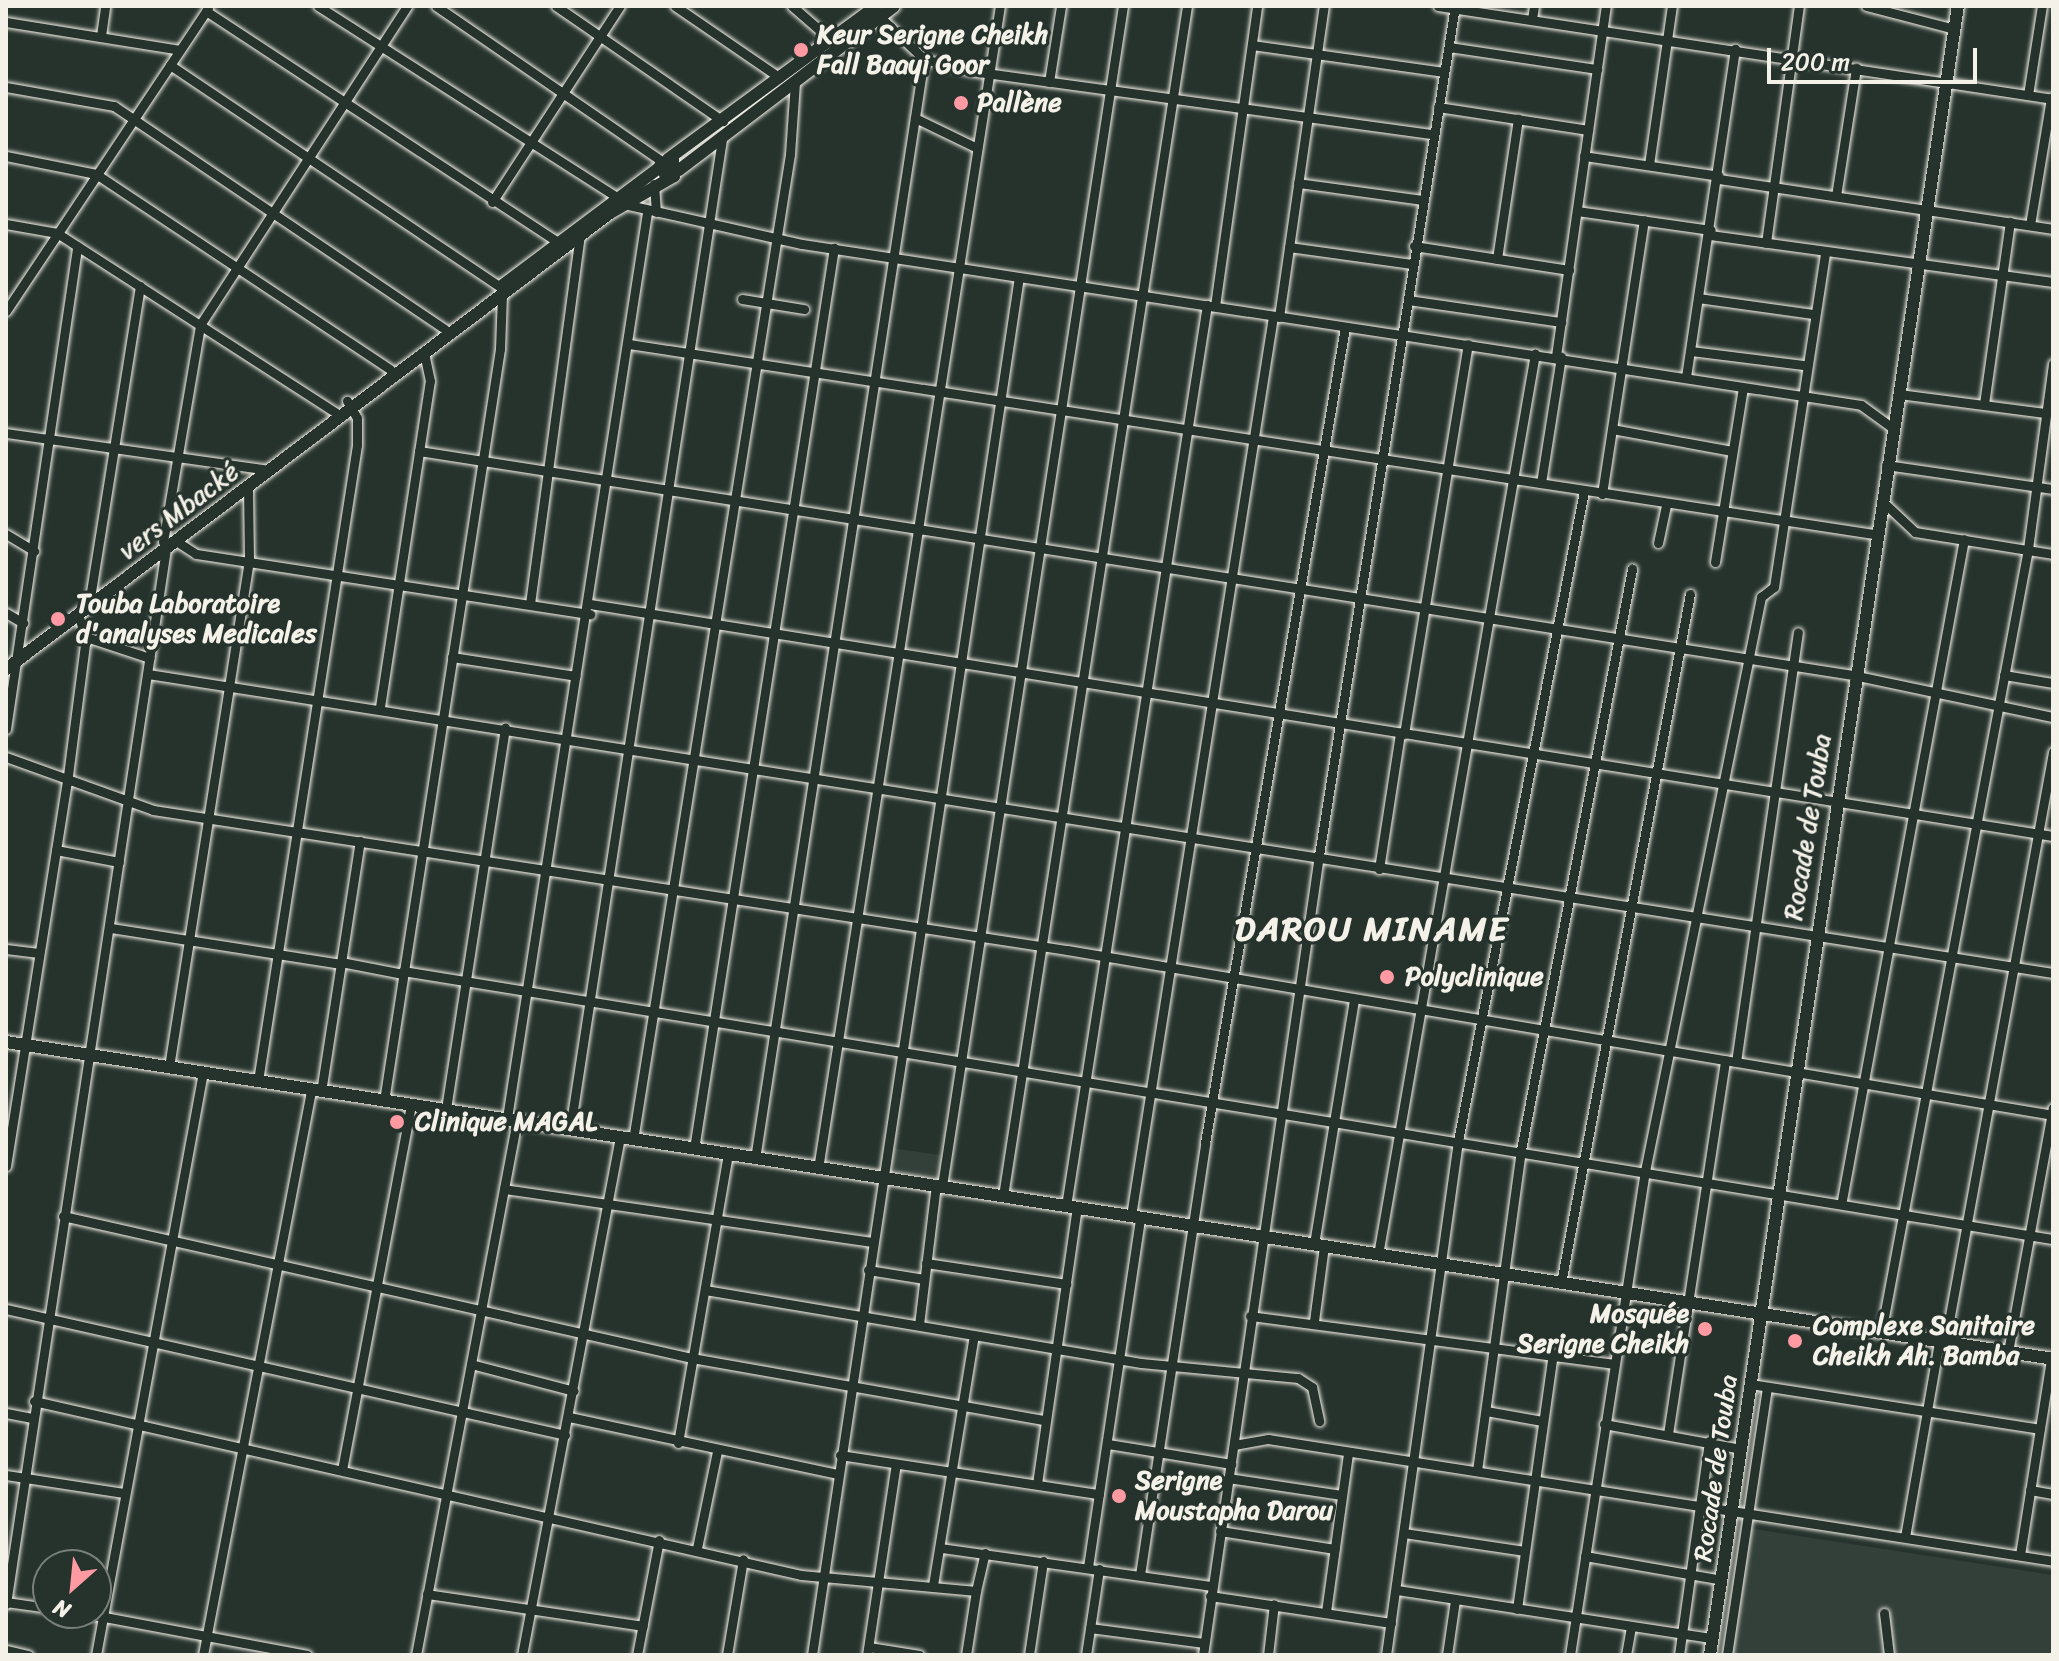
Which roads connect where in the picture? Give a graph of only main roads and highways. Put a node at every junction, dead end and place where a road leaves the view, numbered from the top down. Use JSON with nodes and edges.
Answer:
{"nodes":[{"id":1,"x":894,"y":6,"type":"edge"},
{"id":2,"x":1958,"y":6,"type":"edge"},
{"id":3,"x":878,"y":11,"type":"edge"},
{"id":4,"x":664,"y":166,"type":"junction"},
{"id":5,"x":620,"y":201,"type":"junction"},
{"id":6,"x":501,"y":291,"type":"junction"},
{"id":7,"x":349,"y":404,"type":"junction"},
{"id":8,"x":264,"y":469,"type":"junction"},
{"id":9,"x":168,"y":543,"type":"junction"},
{"id":10,"x":11,"y":661,"type":"edge"},
{"id":11,"x":6,"y":1042,"type":"edge"},
{"id":12,"x":1762,"y":1315,"type":"junction"},
{"id":13,"x":2052,"y":1359,"type":"edge"},
{"id":14,"x":1710,"y":1655,"type":"edge"}],
"edges":[{"from":1,"to":3,"type":"main road"},
{"from":2,"to":12,"type":"main road","name":"Rocade de Touba"},
{"from":3,"to":4,"type":"main road"},
{"from":3,"to":4,"type":"main road"},
{"from":4,"to":5,"type":"main road"},
{"from":4,"to":5,"type":"main road"},
{"from":5,"to":6,"type":"main road"},
{"from":5,"to":6,"type":"main road"},
{"from":6,"to":7,"type":"main road"},
{"from":6,"to":7,"type":"main road"},
{"from":7,"to":8,"type":"main road","name":"vers Mbacké"},
{"from":8,"to":9,"type":"main road","name":"vers Mbacké"},
{"from":8,"to":9,"type":"main road","name":"vers Mbacké"},
{"from":9,"to":10,"type":"main road","name":"vers Mbacké"},
{"from":9,"to":10,"type":"main road","name":"vers Mbacké"},
{"from":11,"to":12,"type":"main road"},
{"from":12,"to":13,"type":"main road"},
{"from":12,"to":14,"type":"main road","name":"Rocade de Touba"}]}
